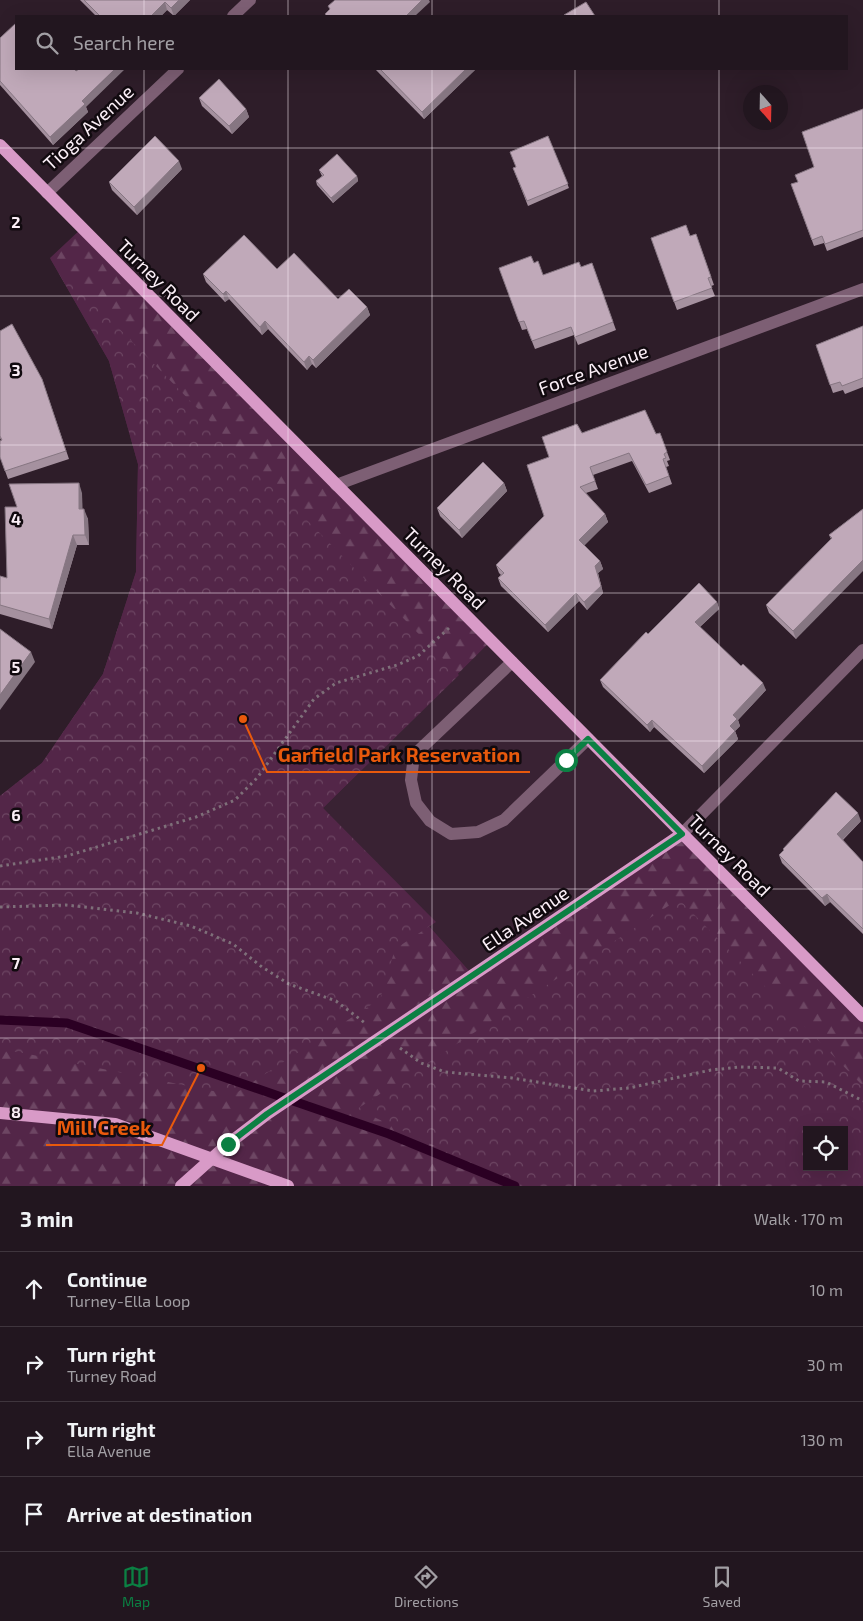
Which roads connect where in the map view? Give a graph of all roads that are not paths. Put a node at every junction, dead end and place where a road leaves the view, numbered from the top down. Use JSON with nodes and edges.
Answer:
{"nodes":[{"id":1,"x":250,"y":0,"type":"edge"},
{"id":2,"x":234,"y":15,"type":"edge"},
{"id":3,"x":177,"y":70,"type":"edge"},
{"id":4,"x":0,"y":145,"type":"edge"},
{"id":5,"x":46,"y":193,"type":"junction"},
{"id":6,"x":863,"y":289,"type":"edge"},
{"id":7,"x":336,"y":484,"type":"junction"},
{"id":8,"x":863,"y":650,"type":"edge"},
{"id":9,"x":512,"y":662,"type":"junction"},
{"id":10,"x":588,"y":739,"type":"junction"},
{"id":11,"x":682,"y":834,"type":"junction"},
{"id":12,"x":863,"y":1016,"type":"edge"},
{"id":13,"x":0,"y":1113,"type":"edge"},
{"id":14,"x":181,"y":1186,"type":"edge"},
{"id":15,"x":288,"y":1186,"type":"edge"}],
"edges":[{"from":1,"to":2,"type":"street"},
{"from":3,"to":5,"type":"street","name":"Tioga Avenue"},
{"from":4,"to":5,"type":"main road","name":"Turney Road"},
{"from":5,"to":7,"type":"main road","name":"Turney Road"},
{"from":6,"to":7,"type":"street","name":"Force Avenue"},
{"from":7,"to":9,"type":"main road","name":"Turney Road"},
{"from":8,"to":11,"type":"street","name":"Ella Avenue"},
{"from":9,"to":10,"type":"main road","name":"Turney Road"},
{"from":9,"to":10,"type":"street"},
{"from":10,"to":11,"type":"main road","name":"Turney Road"},
{"from":11,"to":12,"type":"main road","name":"Turney Road"},
{"from":11,"to":14,"type":"main road","name":"Ella Avenue"},
{"from":13,"to":15,"type":"main road"}]}
